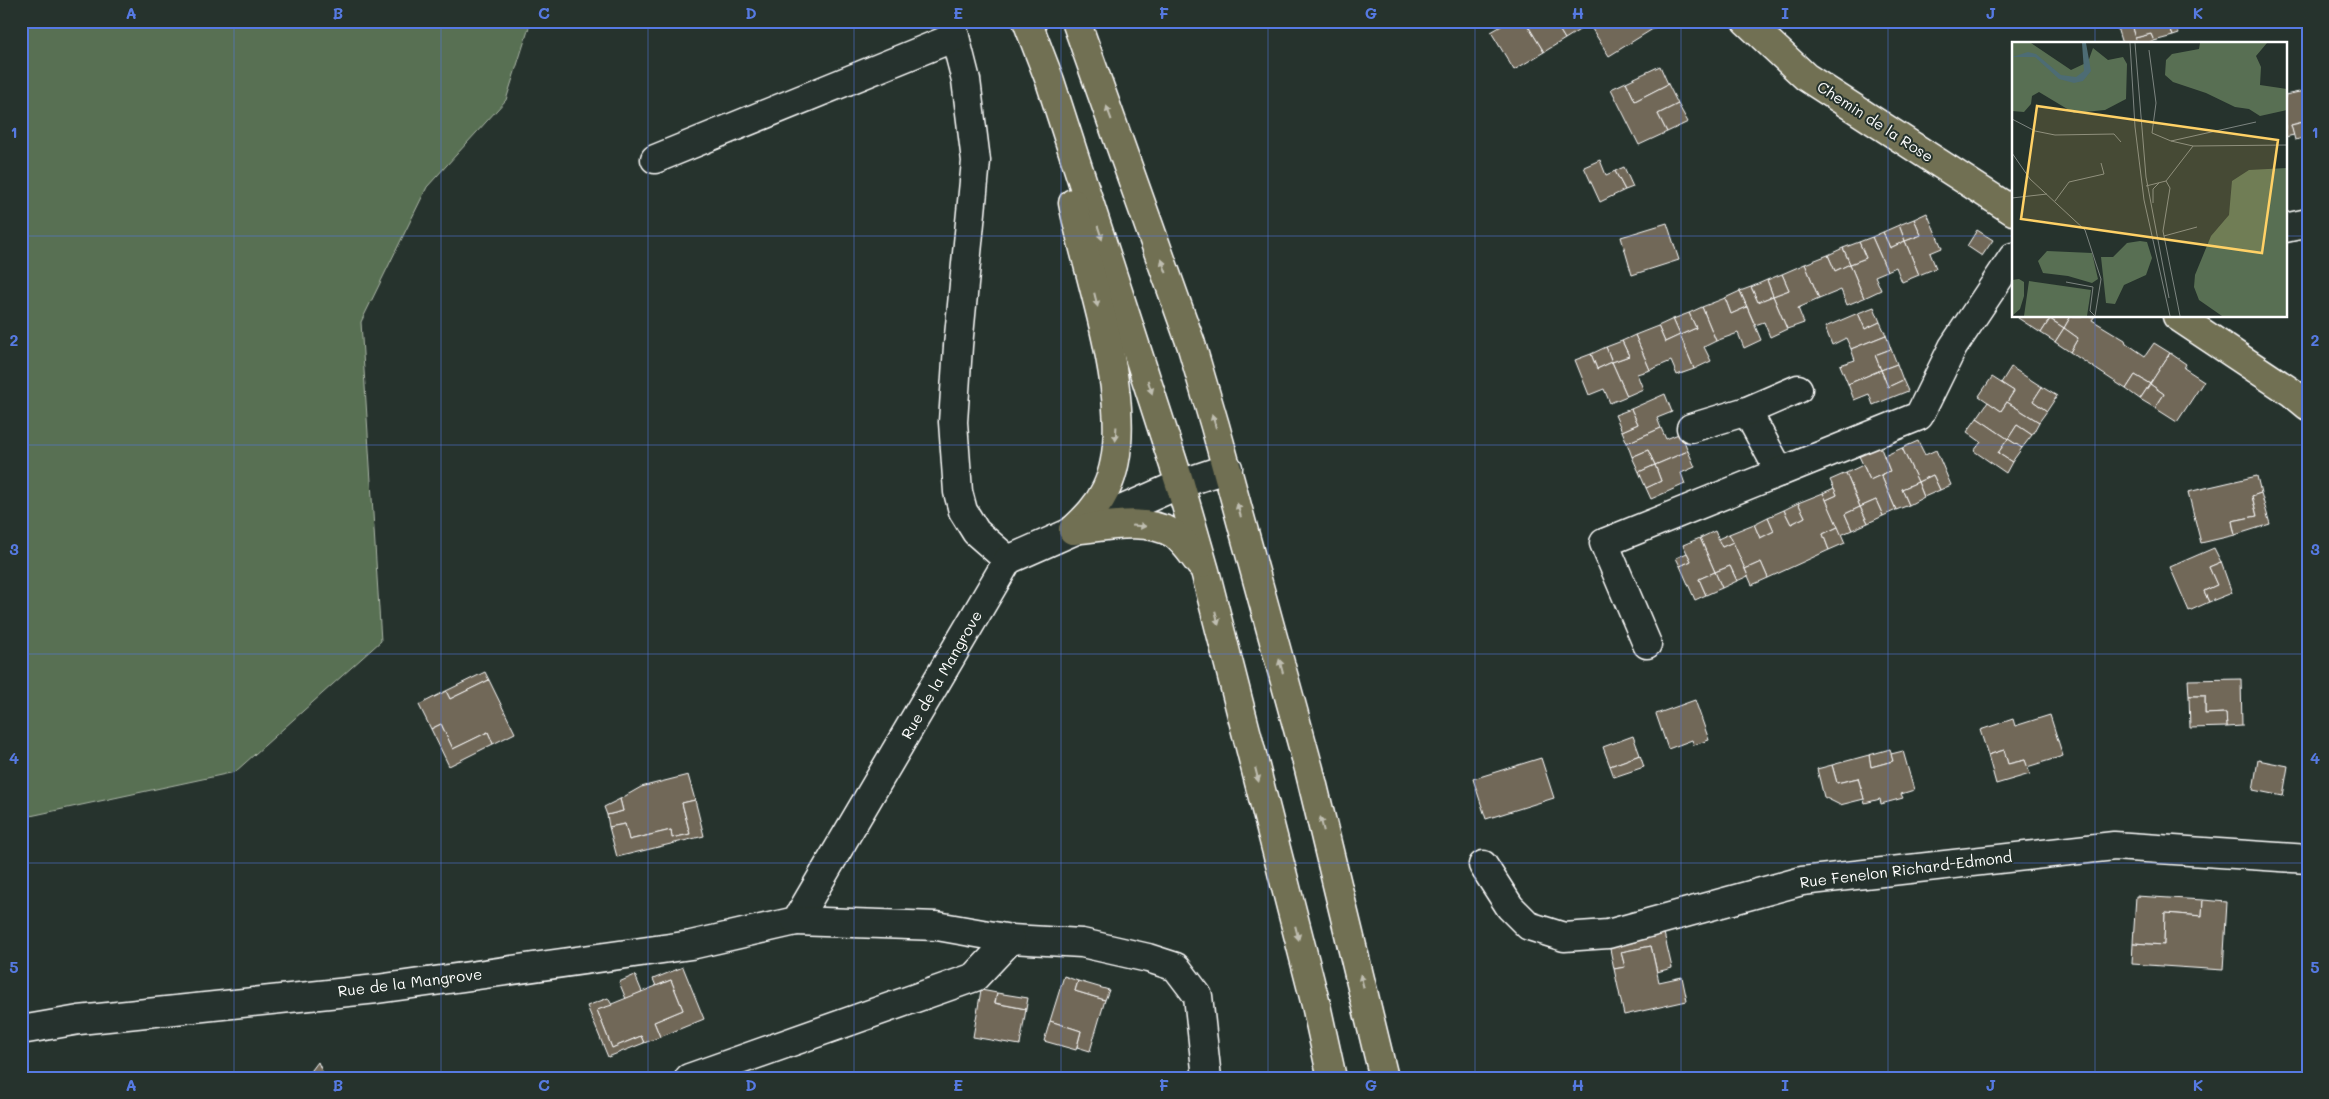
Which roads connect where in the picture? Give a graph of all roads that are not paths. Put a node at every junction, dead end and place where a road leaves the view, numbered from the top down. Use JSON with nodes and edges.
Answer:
{"nodes":[{"id":1,"x":1027,"y":21,"type":"edge"},
{"id":2,"x":1076,"y":21,"type":"edge"},
{"id":3,"x":1746,"y":21,"type":"edge"},
{"id":4,"x":953,"y":29,"type":"edge"},
{"id":5,"x":1050,"y":81,"type":"junction"},
{"id":6,"x":655,"y":159,"type":"dead end"},
{"id":7,"x":2012,"y":210,"type":"edge"},
{"id":8,"x":2308,"y":223,"type":"edge"},
{"id":9,"x":2286,"y":228,"type":"edge"},
{"id":10,"x":2012,"y":259,"type":"edge"},
{"id":11,"x":2180,"y":318,"type":"edge"},
{"id":12,"x":1798,"y":389,"type":"dead end"},
{"id":13,"x":2308,"y":406,"type":"edge"},
{"id":14,"x":1747,"y":410,"type":"junction"},
{"id":15,"x":1691,"y":428,"type":"dead end"},
{"id":16,"x":1228,"y":468,"type":"junction"},
{"id":17,"x":1780,"y":472,"type":"junction"},
{"id":18,"x":1180,"y":484,"type":"junction"},
{"id":19,"x":1073,"y":530,"type":"junction"},
{"id":20,"x":1008,"y":560,"type":"junction"},
{"id":21,"x":1205,"y":571,"type":"junction"},
{"id":22,"x":1647,"y":644,"type":"dead end"},
{"id":23,"x":2308,"y":858,"type":"edge"},
{"id":24,"x":1483,"y":865,"type":"dead end"},
{"id":25,"x":796,"y":921,"type":"junction"},
{"id":26,"x":1011,"y":938,"type":"junction"},
{"id":27,"x":21,"y":1030,"type":"edge"},
{"id":28,"x":689,"y":1078,"type":"edge"},
{"id":29,"x":1207,"y":1078,"type":"edge"},
{"id":30,"x":1332,"y":1078,"type":"edge"},
{"id":31,"x":1384,"y":1078,"type":"edge"}],
"edges":[{"from":1,"to":5,"type":"main road"},
{"from":16,"to":2,"type":"main road","one_way":true},
{"from":3,"to":7,"type":"main road","name":"Chemin de la Rose"},
{"from":4,"to":6,"type":"street"},
{"from":4,"to":20,"type":"street"},
{"from":5,"to":18,"type":"main road","one_way":true},
{"from":5,"to":19,"type":"main road","one_way":true},
{"from":8,"to":9,"type":"street"},
{"from":10,"to":17,"type":"street"},
{"from":11,"to":13,"type":"main road"},
{"from":12,"to":14,"type":"street"},
{"from":14,"to":15,"type":"street"},
{"from":14,"to":17,"type":"street"},
{"from":16,"to":18,"type":"street"},
{"from":31,"to":16,"type":"main road","one_way":true},
{"from":17,"to":22,"type":"street"},
{"from":18,"to":19,"type":"street"},
{"from":18,"to":21,"type":"main road"},
{"from":19,"to":20,"type":"street"},
{"from":19,"to":21,"type":"main road","one_way":true},
{"from":20,"to":25,"type":"street","name":"Rue de la Mangrove"},
{"from":21,"to":30,"type":"main road","one_way":true},
{"from":23,"to":24,"type":"street","name":"Rue Fenelon Richard-Edmond"},
{"from":25,"to":26,"type":"street","name":"Rue de la Mangrove"},
{"from":25,"to":27,"type":"street","name":"Rue de la Mangrove"},
{"from":26,"to":28,"type":"street"},
{"from":26,"to":29,"type":"street","name":"Rue de la Mangrove"}]}
